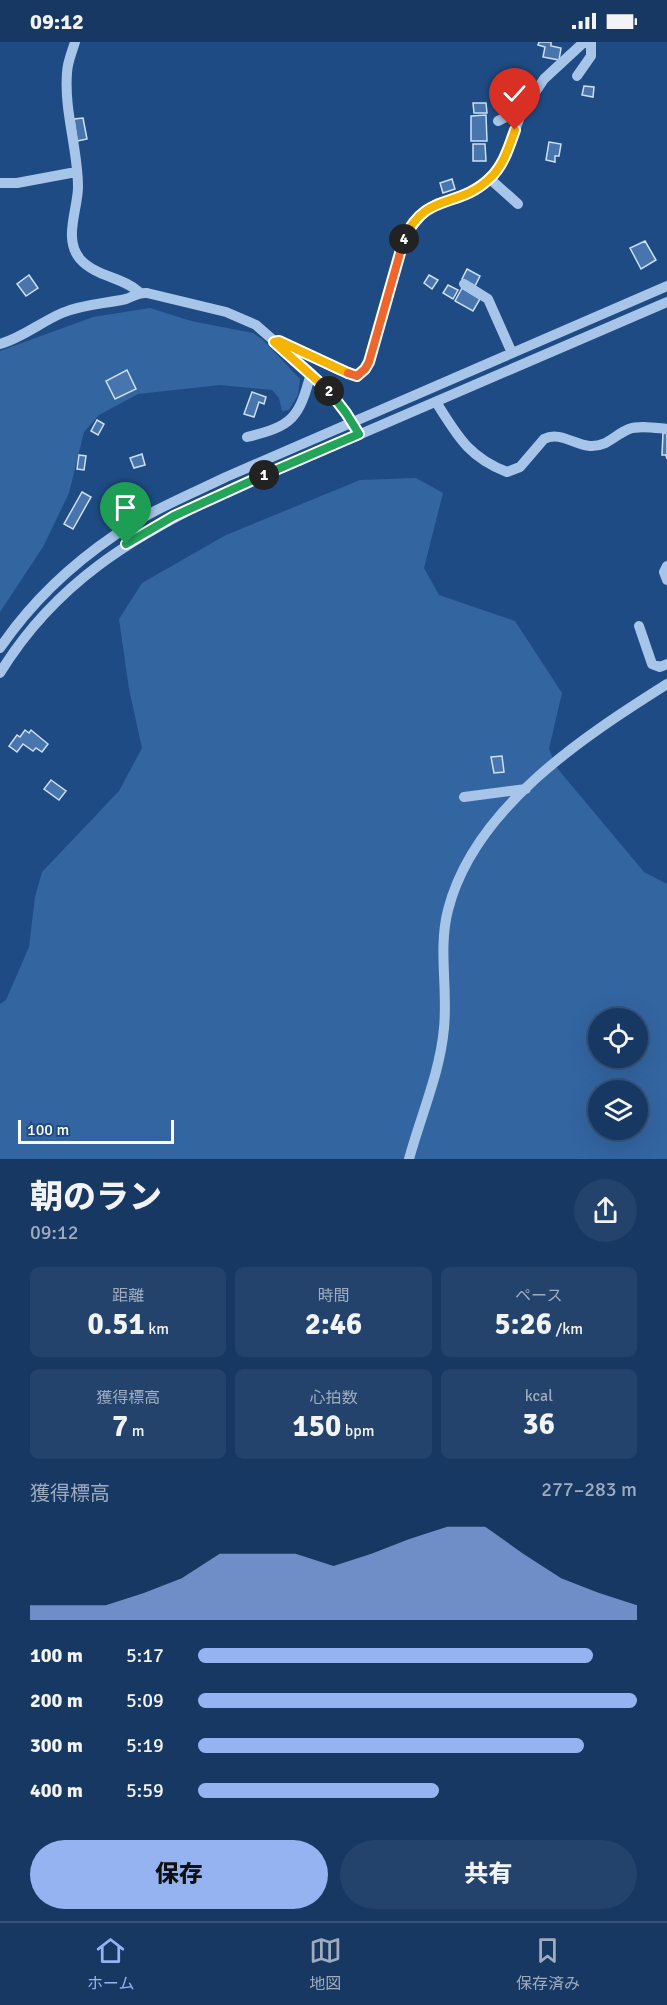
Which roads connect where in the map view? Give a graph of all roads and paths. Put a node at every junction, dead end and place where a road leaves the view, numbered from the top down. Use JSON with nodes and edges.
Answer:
{"nodes":[{"id":1,"x":75,"y":42,"type":"edge"},
{"id":2,"x":584,"y":42,"type":"edge"},
{"id":3,"x":591,"y":42,"type":"edge"},
{"id":4,"x":577,"y":76,"type":"dead end"},
{"id":5,"x":525,"y":107,"type":"junction"},
{"id":6,"x":498,"y":121,"type":"dead end"},
{"id":7,"x":76,"y":172,"type":"junction"},
{"id":8,"x":490,"y":179,"type":"junction"},
{"id":9,"x":0,"y":183,"type":"edge"},
{"id":10,"x":518,"y":204,"type":"dead end"},
{"id":11,"x":464,"y":284,"type":"dead end"},
{"id":12,"x":667,"y":286,"type":"edge"},
{"id":13,"x":139,"y":292,"type":"junction"},
{"id":14,"x":667,"y":302,"type":"edge"},
{"id":15,"x":274,"y":342,"type":"junction"},
{"id":16,"x":0,"y":344,"type":"edge"},
{"id":17,"x":512,"y":353,"type":"junction"},
{"id":18,"x":311,"y":373,"type":"junction"},
{"id":19,"x":436,"y":402,"type":"junction"},
{"id":20,"x":352,"y":423,"type":"junction"},
{"id":21,"x":667,"y":429,"type":"edge"},
{"id":22,"x":359,"y":434,"type":"junction"},
{"id":23,"x":247,"y":437,"type":"dead end"},
{"id":24,"x":667,"y":566,"type":"edge"},
{"id":25,"x":667,"y":580,"type":"edge"},
{"id":26,"x":639,"y":626,"type":"dead end"},
{"id":27,"x":0,"y":648,"type":"edge"},
{"id":28,"x":667,"y":664,"type":"edge"},
{"id":29,"x":0,"y":673,"type":"edge"},
{"id":30,"x":667,"y":684,"type":"edge"},
{"id":31,"x":526,"y":789,"type":"junction"},
{"id":32,"x":464,"y":797,"type":"dead end"},
{"id":33,"x":409,"y":1159,"type":"edge"}],
"edges":[{"from":1,"to":7,"type":"street"},
{"from":2,"to":5,"type":"street"},
{"from":3,"to":4,"type":"street"},
{"from":5,"to":6,"type":"street"},
{"from":5,"to":8,"type":"street"},
{"from":7,"to":9,"type":"street"},
{"from":7,"to":13,"type":"street"},
{"from":8,"to":10,"type":"street"},
{"from":8,"to":15,"type":"street"},
{"from":11,"to":17,"type":"street"},
{"from":12,"to":17,"type":"street"},
{"from":13,"to":15,"type":"street"},
{"from":13,"to":16,"type":"street"},
{"from":14,"to":19,"type":"street"},
{"from":15,"to":18,"type":"street"},
{"from":17,"to":20,"type":"street"},
{"from":18,"to":20,"type":"street"},
{"from":18,"to":23,"type":"street"},
{"from":19,"to":21,"type":"street"},
{"from":19,"to":22,"type":"street"},
{"from":20,"to":22,"type":"street"},
{"from":20,"to":27,"type":"street"},
{"from":22,"to":29,"type":"street"},
{"from":24,"to":25,"type":"street"},
{"from":26,"to":28,"type":"street"},
{"from":30,"to":31,"type":"street"},
{"from":31,"to":32,"type":"street"},
{"from":31,"to":33,"type":"street"}]}
